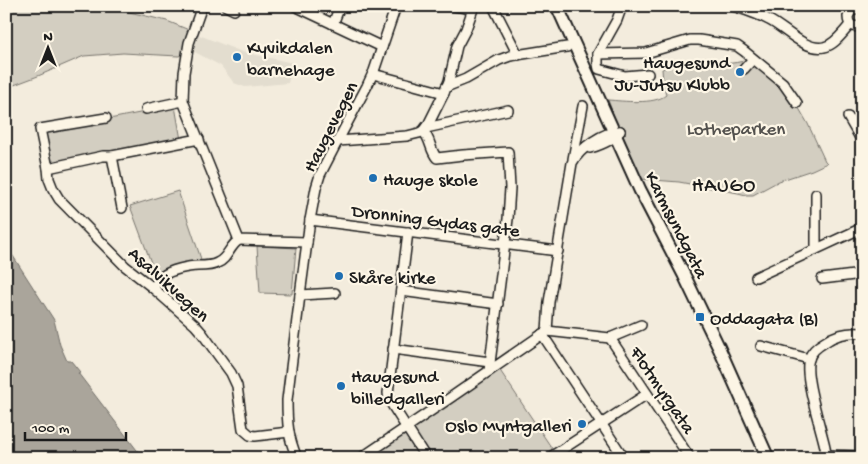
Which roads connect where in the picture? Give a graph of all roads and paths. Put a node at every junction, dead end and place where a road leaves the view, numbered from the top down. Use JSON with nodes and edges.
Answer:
{"nodes":[{"id":1,"x":202,"y":6,"type":"edge"},
{"id":2,"x":296,"y":6,"type":"edge"},
{"id":3,"x":340,"y":6,"type":"edge"},
{"id":4,"x":396,"y":6,"type":"edge"},
{"id":5,"x":454,"y":6,"type":"edge"},
{"id":6,"x":493,"y":6,"type":"edge"},
{"id":7,"x":557,"y":6,"type":"edge"},
{"id":8,"x":565,"y":6,"type":"edge"},
{"id":9,"x":622,"y":6,"type":"edge"},
{"id":10,"x":733,"y":6,"type":"edge"},
{"id":11,"x":842,"y":6,"type":"edge"},
{"id":12,"x":473,"y":8,"type":"edge"},
{"id":13,"x":858,"y":9,"type":"edge"},
{"id":14,"x":333,"y":24,"type":"junction"},
{"id":15,"x":856,"y":25,"type":"edge"},
{"id":16,"x":382,"y":47,"type":"junction"},
{"id":17,"x":567,"y":47,"type":"dead end"},
{"id":18,"x":598,"y":54,"type":"junction"},
{"id":19,"x":518,"y":55,"type":"junction"},
{"id":20,"x":753,"y":59,"type":"junction"},
{"id":21,"x":744,"y":69,"type":"dead end"},
{"id":22,"x":373,"y":74,"type":"junction"},
{"id":23,"x":648,"y":74,"type":"dead end"},
{"id":24,"x":445,"y":90,"type":"junction"},
{"id":25,"x":183,"y":101,"type":"junction"},
{"id":26,"x":797,"y":103,"type":"dead end"},
{"id":27,"x":583,"y":106,"type":"dead end"},
{"id":28,"x":146,"y":109,"type":"dead end"},
{"id":29,"x":508,"y":110,"type":"dead end"},
{"id":30,"x":848,"y":117,"type":"dead end"},
{"id":31,"x":106,"y":118,"type":"dead end"},
{"id":32,"x":425,"y":129,"type":"junction"},
{"id":33,"x":616,"y":133,"type":"junction"},
{"id":34,"x":199,"y":139,"type":"junction"},
{"id":35,"x":338,"y":141,"type":"junction"},
{"id":36,"x":862,"y":141,"type":"edge"},
{"id":37,"x":112,"y":156,"type":"junction"},
{"id":38,"x":572,"y":163,"type":"junction"},
{"id":39,"x":48,"y":168,"type":"junction"},
{"id":40,"x":816,"y":194,"type":"dead end"},
{"id":41,"x":122,"y":208,"type":"dead end"},
{"id":42,"x":310,"y":220,"type":"junction"},
{"id":43,"x":862,"y":228,"type":"edge"},
{"id":44,"x":408,"y":232,"type":"junction"},
{"id":45,"x":238,"y":240,"type":"junction"},
{"id":46,"x":307,"y":242,"type":"junction"},
{"id":47,"x":504,"y":245,"type":"junction"},
{"id":48,"x":816,"y":249,"type":"junction"},
{"id":49,"x":558,"y":251,"type":"junction"},
{"id":50,"x":862,"y":274,"type":"edge"},
{"id":51,"x":756,"y":277,"type":"dead end"},
{"id":52,"x":822,"y":279,"type":"dead end"},
{"id":53,"x":153,"y":288,"type":"junction"},
{"id":54,"x":401,"y":291,"type":"junction"},
{"id":55,"x":335,"y":293,"type":"dead end"},
{"id":56,"x":300,"y":295,"type":"junction"},
{"id":57,"x":498,"y":304,"type":"junction"},
{"id":58,"x":641,"y":325,"type":"dead end"},
{"id":59,"x":862,"y":332,"type":"edge"},
{"id":60,"x":545,"y":333,"type":"junction"},
{"id":61,"x":610,"y":338,"type":"junction"},
{"id":62,"x":760,"y":346,"type":"dead end"},
{"id":63,"x":393,"y":349,"type":"junction"},
{"id":64,"x":809,"y":359,"type":"junction"},
{"id":65,"x":490,"y":366,"type":"junction"},
{"id":66,"x":647,"y":394,"type":"junction"},
{"id":67,"x":601,"y":424,"type":"junction"},
{"id":68,"x":406,"y":427,"type":"junction"},
{"id":69,"x":289,"y":432,"type":"junction"},
{"id":70,"x":826,"y":454,"type":"junction"},
{"id":71,"x":554,"y":456,"type":"edge"},
{"id":72,"x":862,"y":456,"type":"edge"},
{"id":73,"x":297,"y":458,"type":"edge"},
{"id":74,"x":361,"y":458,"type":"edge"},
{"id":75,"x":426,"y":458,"type":"edge"},
{"id":76,"x":624,"y":458,"type":"edge"},
{"id":77,"x":690,"y":458,"type":"edge"},
{"id":78,"x":768,"y":458,"type":"edge"},
{"id":79,"x":773,"y":458,"type":"edge"},
{"id":80,"x":811,"y":458,"type":"edge"}],
"edges":[{"from":1,"to":25,"type":"street"},
{"from":2,"to":14,"type":"street"},
{"from":3,"to":14,"type":"street"},
{"from":4,"to":16,"type":"street","name":"Haugevegen"},
{"from":5,"to":12,"type":"street"},
{"from":6,"to":19,"type":"street"},
{"from":7,"to":33,"type":"main road","name":"Karmsundgata"},
{"from":8,"to":33,"type":"main road","name":"Karmsundgata"},
{"from":9,"to":18,"type":"street"},
{"from":10,"to":15,"type":"street"},
{"from":11,"to":15,"type":"street"},
{"from":12,"to":24,"type":"street"},
{"from":13,"to":15,"type":"street"},
{"from":14,"to":16,"type":"street"},
{"from":16,"to":22,"type":"street","name":"Haugevegen"},
{"from":17,"to":19,"type":"street"},
{"from":18,"to":20,"type":"street"},
{"from":18,"to":23,"type":"street"},
{"from":19,"to":24,"type":"street"},
{"from":20,"to":21,"type":"street"},
{"from":20,"to":26,"type":"street"},
{"from":22,"to":24,"type":"street"},
{"from":22,"to":35,"type":"street","name":"Haugevegen"},
{"from":24,"to":32,"type":"street"},
{"from":25,"to":28,"type":"street"},
{"from":25,"to":34,"type":"street"},
{"from":27,"to":38,"type":"street"},
{"from":29,"to":32,"type":"street"},
{"from":30,"to":36,"type":"street"},
{"from":31,"to":39,"type":"street","name":"Asalvikvegen"},
{"from":32,"to":35,"type":"street"},
{"from":32,"to":47,"type":"street"},
{"from":33,"to":38,"type":"street"},
{"from":33,"to":78,"type":"main road","name":"Karmsundgata"},
{"from":33,"to":79,"type":"main road","name":"Karmsundgata"},
{"from":34,"to":37,"type":"street"},
{"from":34,"to":45,"type":"street"},
{"from":35,"to":42,"type":"street","name":"Haugevegen"},
{"from":37,"to":39,"type":"street"},
{"from":37,"to":41,"type":"street"},
{"from":38,"to":49,"type":"street"},
{"from":39,"to":53,"type":"street","name":"Asalvikvegen"},
{"from":40,"to":48,"type":"street"},
{"from":42,"to":44,"type":"street","name":"Dronning Gydas gate"},
{"from":42,"to":46,"type":"street","name":"Haugevegen"},
{"from":43,"to":48,"type":"street"},
{"from":44,"to":47,"type":"street","name":"Dronning Gydas gate"},
{"from":44,"to":54,"type":"street"},
{"from":45,"to":46,"type":"street"},
{"from":45,"to":53,"type":"street"},
{"from":46,"to":56,"type":"street","name":"Haugevegen"},
{"from":47,"to":49,"type":"street","name":"Dronning Gydas gate"},
{"from":47,"to":57,"type":"street"},
{"from":48,"to":51,"type":"street"},
{"from":49,"to":60,"type":"street"},
{"from":50,"to":52,"type":"street"},
{"from":53,"to":69,"type":"street","name":"Asalvikvegen"},
{"from":54,"to":57,"type":"street"},
{"from":54,"to":63,"type":"street"},
{"from":55,"to":56,"type":"street"},
{"from":56,"to":69,"type":"street","name":"Haugevegen"},
{"from":57,"to":65,"type":"street"},
{"from":58,"to":61,"type":"street"},
{"from":59,"to":64,"type":"street"},
{"from":60,"to":61,"type":"street"},
{"from":60,"to":65,"type":"street"},
{"from":60,"to":67,"type":"street"},
{"from":61,"to":66,"type":"street","name":"Flotmyrgata"},
{"from":62,"to":64,"type":"street"},
{"from":63,"to":65,"type":"street"},
{"from":63,"to":68,"type":"street"},
{"from":64,"to":70,"type":"street"},
{"from":65,"to":68,"type":"street"},
{"from":66,"to":67,"type":"street"},
{"from":66,"to":77,"type":"street","name":"Flotmyrgata"},
{"from":67,"to":71,"type":"street"},
{"from":67,"to":76,"type":"street"},
{"from":68,"to":74,"type":"street"},
{"from":68,"to":75,"type":"street"},
{"from":69,"to":73,"type":"street","name":"Haugevegen"},
{"from":70,"to":72,"type":"street"},
{"from":70,"to":80,"type":"street"}]}
